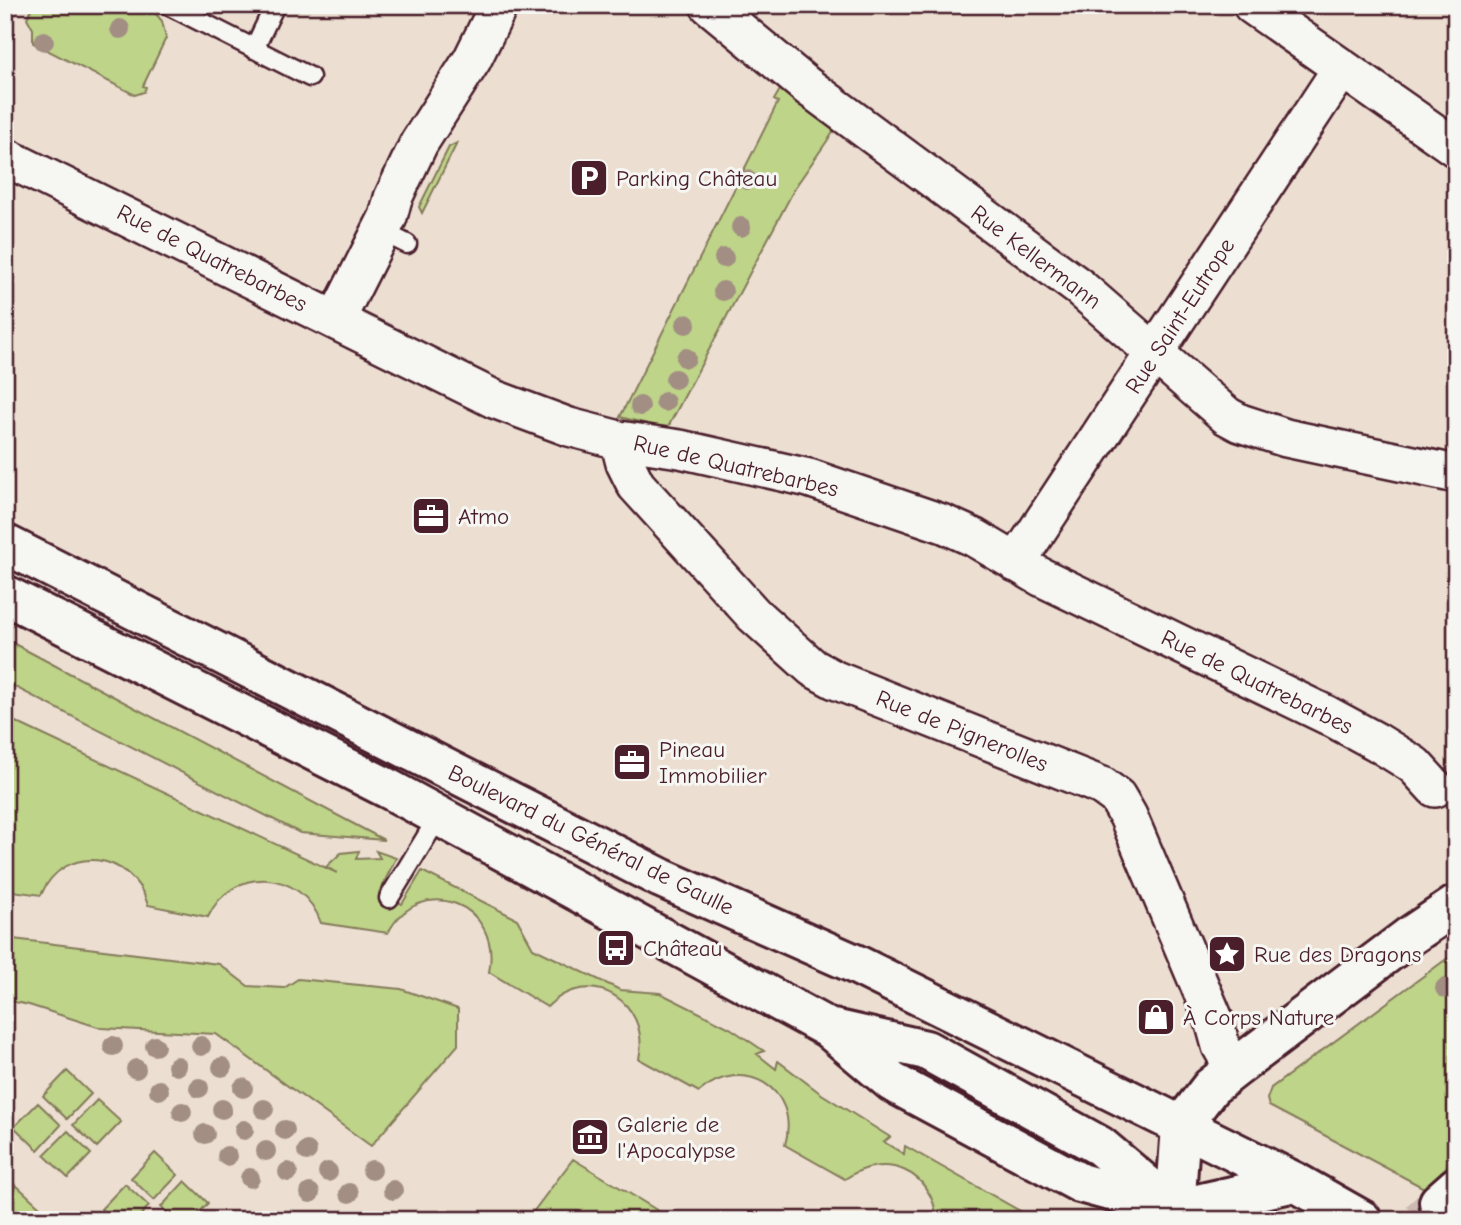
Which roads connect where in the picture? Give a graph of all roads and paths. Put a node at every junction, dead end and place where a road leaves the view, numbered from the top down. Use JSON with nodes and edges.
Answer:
{"nodes":[{"id":1,"x":168,"y":5,"type":"edge"},
{"id":2,"x":275,"y":5,"type":"edge"},
{"id":3,"x":499,"y":5,"type":"edge"},
{"id":4,"x":709,"y":5,"type":"edge"},
{"id":5,"x":1252,"y":5,"type":"edge"},
{"id":6,"x":254,"y":49,"type":"junction"},
{"id":7,"x":1342,"y":68,"type":"junction"},
{"id":8,"x":310,"y":77,"type":"dead end"},
{"id":9,"x":1456,"y":148,"type":"edge"},
{"id":10,"x":12,"y":157,"type":"edge"},
{"id":11,"x":336,"y":320,"type":"junction"},
{"id":12,"x":1156,"y":353,"type":"junction"},
{"id":13,"x":619,"y":439,"type":"junction"},
{"id":14,"x":1456,"y":474,"type":"edge"},
{"id":15,"x":5,"y":544,"type":"edge"},
{"id":16,"x":1016,"y":563,"type":"junction"},
{"id":17,"x":5,"y":594,"type":"edge"},
{"id":18,"x":1435,"y":788,"type":"dead end"},
{"id":19,"x":439,"y":816,"type":"junction"},
{"id":20,"x":389,"y":898,"type":"dead end"},
{"id":21,"x":1456,"y":905,"type":"edge"},
{"id":22,"x":1234,"y":1069,"type":"junction"},
{"id":23,"x":1181,"y":1126,"type":"junction"},
{"id":24,"x":1295,"y":1182,"type":"junction"},
{"id":25,"x":1181,"y":1216,"type":"edge"},
{"id":26,"x":1362,"y":1220,"type":"edge"}],
"edges":[{"from":1,"to":6,"type":"lane"},
{"from":2,"to":6,"type":"lane"},
{"from":3,"to":11,"type":"street"},
{"from":4,"to":12,"type":"street","name":"Rue Kellermann"},
{"from":5,"to":7,"type":"street"},
{"from":6,"to":8,"type":"lane"},
{"from":7,"to":9,"type":"street"},
{"from":7,"to":12,"type":"street","name":"Rue Saint-Eutrope"},
{"from":10,"to":11,"type":"street","name":"Rue de Quatrebarbes"},
{"from":11,"to":13,"type":"street","name":"Rue de Quatrebarbes"},
{"from":12,"to":14,"type":"street","name":"Rue Kellermann"},
{"from":12,"to":16,"type":"street","name":"Rue Saint-Eutrope"},
{"from":13,"to":16,"type":"street","name":"Rue de Quatrebarbes"},
{"from":13,"to":22,"type":"street","name":"Rue de Pignerolles"},
{"from":15,"to":23,"type":"main road","name":"Boulevard du Général de Gaulle"},
{"from":16,"to":18,"type":"street","name":"Rue de Quatrebarbes"},
{"from":17,"to":19,"type":"main road","name":"Boulevard du Général de Gaulle"},
{"from":19,"to":20,"type":"lane"},
{"from":19,"to":25,"type":"main road","name":"Boulevard du Général de Gaulle"},
{"from":21,"to":22,"type":"main road"},
{"from":22,"to":23,"type":"main road"},
{"from":23,"to":24,"type":"main road","name":"Boulevard du Général de Gaulle"},
{"from":23,"to":25,"type":"main road"},
{"from":24,"to":25,"type":"main road"},
{"from":24,"to":26,"type":"main road","name":"Boulevard du Général de Gaulle"}]}
